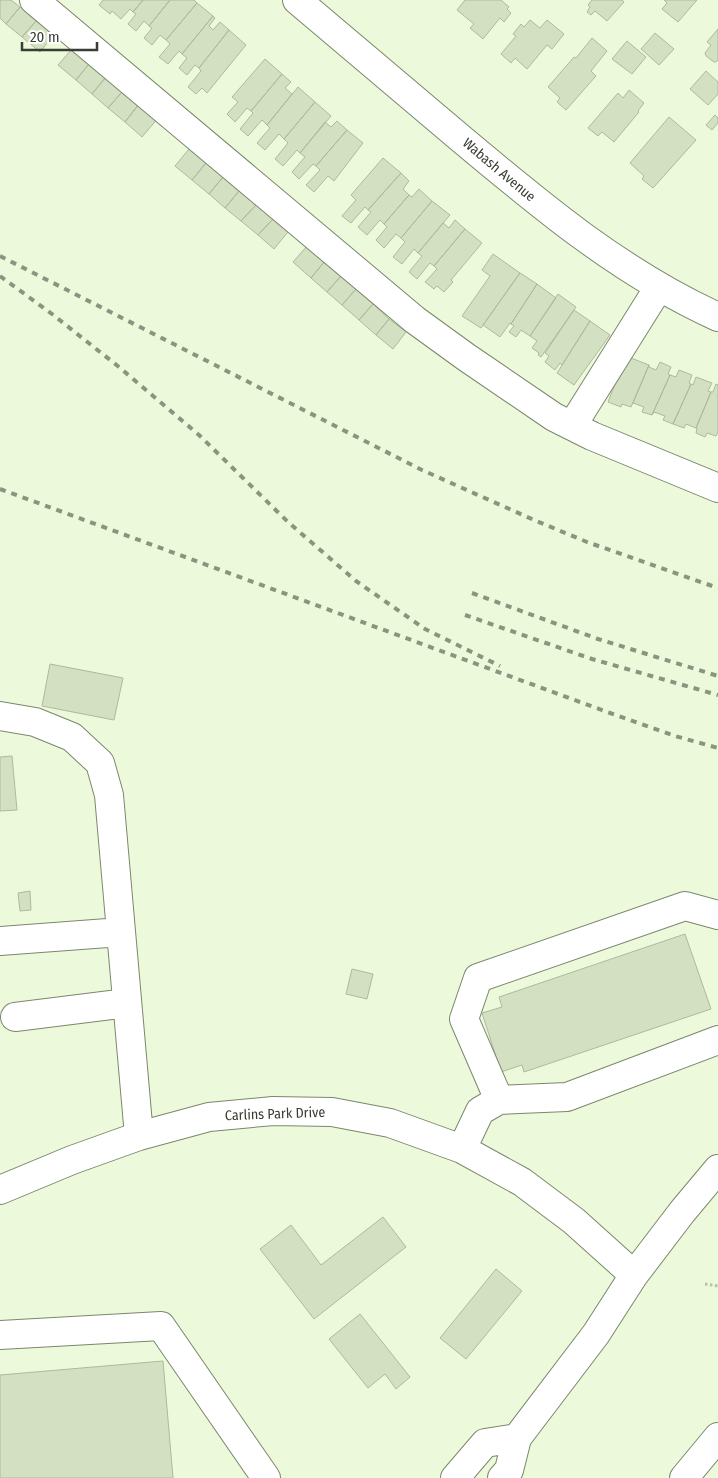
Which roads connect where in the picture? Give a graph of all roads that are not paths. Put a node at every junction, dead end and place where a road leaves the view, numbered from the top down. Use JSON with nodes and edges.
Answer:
{"nodes":[{"id":1,"x":34,"y":0,"type":"edge"},
{"id":2,"x":297,"y":0,"type":"edge"},
{"id":3,"x":658,"y":287,"type":"junction"},
{"id":4,"x":718,"y":316,"type":"edge"},
{"id":5,"x":572,"y":426,"type":"junction"},
{"id":6,"x":718,"y":488,"type":"edge"},
{"id":7,"x":0,"y":716,"type":"edge"},
{"id":8,"x":718,"y":915,"type":"edge"},
{"id":9,"x":121,"y":932,"type":"junction"},
{"id":10,"x":0,"y":941,"type":"edge"},
{"id":11,"x":128,"y":1003,"type":"junction"},
{"id":12,"x":15,"y":1018,"type":"dead end"},
{"id":13,"x":718,"y":1040,"type":"edge"},
{"id":14,"x":499,"y":1100,"type":"junction"},
{"id":15,"x":139,"y":1136,"type":"junction"},
{"id":16,"x":462,"y":1149,"type":"junction"},
{"id":17,"x":718,"y":1169,"type":"edge"},
{"id":18,"x":0,"y":1190,"type":"edge"},
{"id":19,"x":634,"y":1275,"type":"junction"},
{"id":20,"x":0,"y":1335,"type":"edge"},
{"id":21,"x":517,"y":1438,"type":"junction"},
{"id":22,"x":718,"y":1438,"type":"edge"},
{"id":23,"x":694,"y":1473,"type":"edge"},
{"id":24,"x":266,"y":1478,"type":"edge"},
{"id":25,"x":455,"y":1478,"type":"edge"},
{"id":26,"x":502,"y":1478,"type":"edge"}],
"edges":[{"from":1,"to":5,"type":"street"},
{"from":2,"to":3,"type":"street","name":"Wabash Avenue"},
{"from":3,"to":4,"type":"street","name":"Wabash Avenue"},
{"from":3,"to":5,"type":"street"},
{"from":5,"to":6,"type":"street"},
{"from":7,"to":9,"type":"street"},
{"from":8,"to":14,"type":"street"},
{"from":9,"to":10,"type":"street"},
{"from":9,"to":11,"type":"street"},
{"from":11,"to":12,"type":"street"},
{"from":11,"to":15,"type":"street"},
{"from":13,"to":14,"type":"street"},
{"from":14,"to":16,"type":"street"},
{"from":15,"to":16,"type":"street","name":"Carlins Park Drive"},
{"from":15,"to":18,"type":"street","name":"Carlins Park Drive"},
{"from":16,"to":19,"type":"street","name":"Carlins Park Drive"},
{"from":17,"to":19,"type":"street"},
{"from":19,"to":21,"type":"street"},
{"from":20,"to":24,"type":"street"},
{"from":21,"to":25,"type":"street"},
{"from":21,"to":26,"type":"street"},
{"from":22,"to":23,"type":"street"}]}
